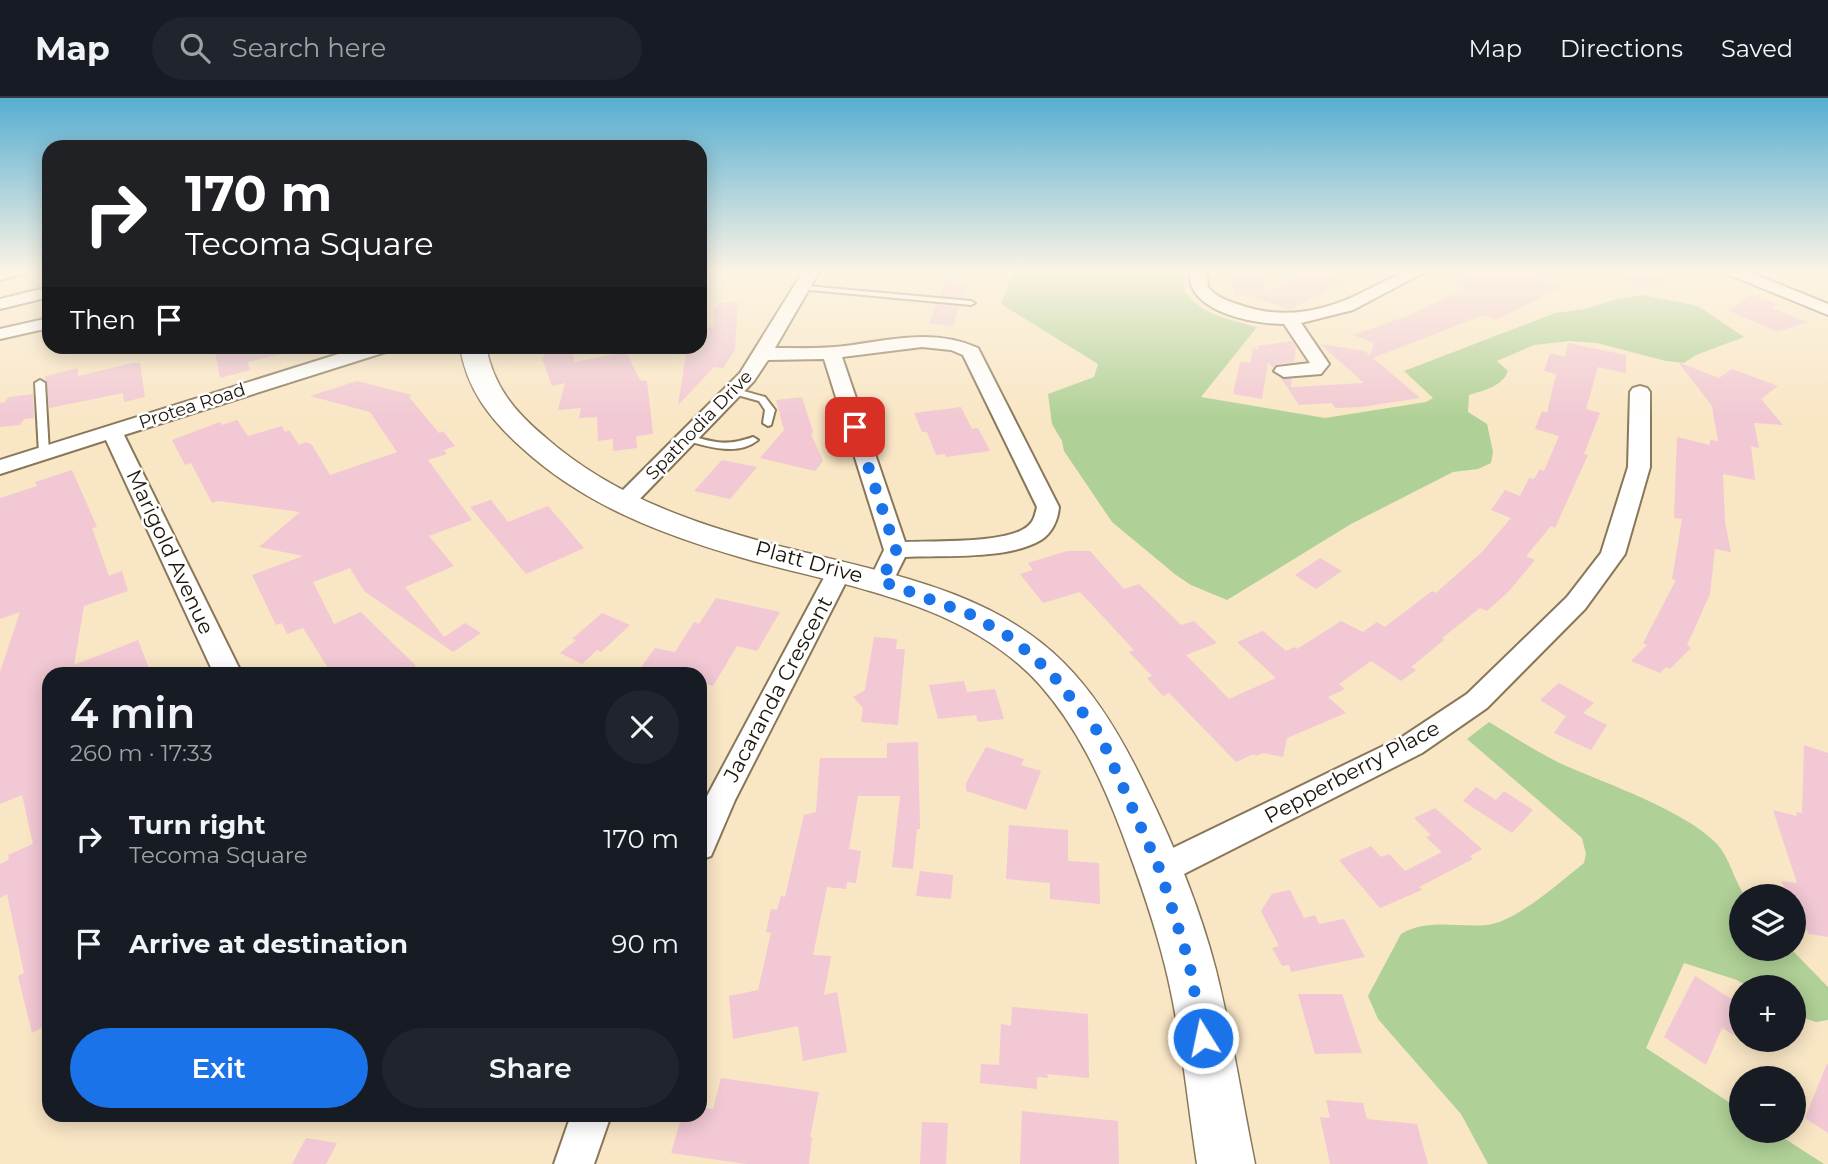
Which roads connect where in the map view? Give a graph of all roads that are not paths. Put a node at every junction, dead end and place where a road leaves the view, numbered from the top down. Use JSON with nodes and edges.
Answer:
{"nodes":[{"id":1,"x":782,"y":320,"type":"edge"},
{"id":2,"x":1286,"y":320,"type":"edge"},
{"id":3,"x":1290,"y":320,"type":"joint"},
{"id":4,"x":42,"y":325,"type":"edge"},
{"id":5,"x":0,"y":334,"type":"edge"},
{"id":6,"x":831,"y":353,"type":"junction"},
{"id":7,"x":359,"y":354,"type":"edge"},
{"id":8,"x":476,"y":354,"type":"edge"},
{"id":9,"x":764,"y":354,"type":"junction"},
{"id":10,"x":1284,"y":371,"type":"dead end"},
{"id":11,"x":40,"y":383,"type":"dead end"},
{"id":12,"x":733,"y":391,"type":"junction"},
{"id":13,"x":1640,"y":392,"type":"dead end"},
{"id":14,"x":768,"y":423,"type":"dead end"},
{"id":15,"x":113,"y":431,"type":"junction"},
{"id":16,"x":687,"y":438,"type":"junction"},
{"id":17,"x":753,"y":440,"type":"dead end"},
{"id":18,"x":44,"y":453,"type":"junction"},
{"id":19,"x":0,"y":467,"type":"edge"},
{"id":20,"x":623,"y":503,"type":"junction"},
{"id":21,"x":888,"y":565,"type":"junction"},
{"id":22,"x":839,"y":572,"type":"junction"},
{"id":23,"x":225,"y":667,"type":"edge"},
{"id":24,"x":707,"y":830,"type":"edge"},
{"id":25,"x":1160,"y":870,"type":"junction"},
{"id":26,"x":589,"y":1122,"type":"edge"},
{"id":27,"x":574,"y":1164,"type":"edge"},
{"id":28,"x":1226,"y":1164,"type":"edge"}],
"edges":[{"from":1,"to":9,"type":"street","name":"Spathodia Drive"},
{"from":2,"to":3,"type":"street"},
{"from":3,"to":10,"type":"street"},
{"from":4,"to":5,"type":"street"},
{"from":6,"to":9,"type":"street"},
{"from":6,"to":21,"type":"street"},
{"from":6,"to":21,"type":"street"},
{"from":7,"to":15,"type":"street","name":"Protea Road"},
{"from":8,"to":20,"type":"street","name":"Platt Drive"},
{"from":9,"to":12,"type":"street","name":"Spathodia Drive"},
{"from":11,"to":18,"type":"lane"},
{"from":12,"to":14,"type":"lane"},
{"from":12,"to":16,"type":"street","name":"Spathodia Drive"},
{"from":13,"to":25,"type":"street","name":"Pepperberry Place"},
{"from":15,"to":18,"type":"street","name":"Protea Road"},
{"from":15,"to":23,"type":"street","name":"Marigold Avenue"},
{"from":16,"to":17,"type":"lane"},
{"from":16,"to":20,"type":"street","name":"Spathodia Drive"},
{"from":18,"to":19,"type":"street","name":"Protea Road"},
{"from":20,"to":22,"type":"street","name":"Platt Drive"},
{"from":21,"to":22,"type":"street","name":"Platt Drive"},
{"from":21,"to":25,"type":"street","name":"Platt Drive"},
{"from":22,"to":24,"type":"street","name":"Jacaranda Crescent"},
{"from":25,"to":28,"type":"street","name":"Platt Drive"},
{"from":26,"to":27,"type":"street"}]}
